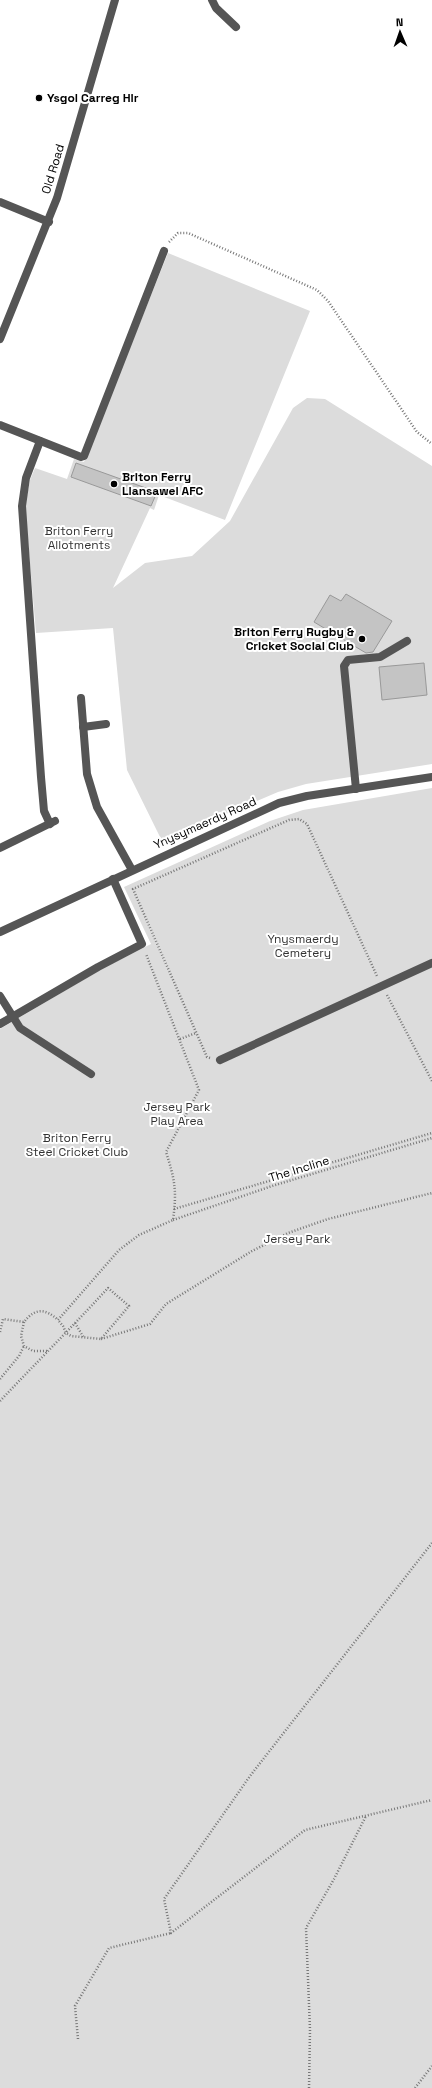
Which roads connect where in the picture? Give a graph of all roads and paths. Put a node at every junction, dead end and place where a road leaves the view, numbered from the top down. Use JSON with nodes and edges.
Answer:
{"nodes":[{"id":1,"x":115,"y":0,"type":"edge"},
{"id":2,"x":212,"y":0,"type":"edge"},
{"id":3,"x":236,"y":27,"type":"dead end"},
{"id":4,"x":0,"y":202,"type":"edge"},
{"id":5,"x":49,"y":222,"type":"junction"},
{"id":6,"x":164,"y":251,"type":"joint"},
{"id":7,"x":0,"y":339,"type":"edge"},
{"id":8,"x":0,"y":425,"type":"edge"},
{"id":9,"x":40,"y":441,"type":"junction"},
{"id":10,"x":432,"y":444,"type":"edge"},
{"id":11,"x":407,"y":640,"type":"dead end"},
{"id":12,"x":81,"y":698,"type":"dead end"},
{"id":13,"x":106,"y":724,"type":"dead end"},
{"id":14,"x":83,"y":727,"type":"junction"},
{"id":15,"x":432,"y":777,"type":"edge"},
{"id":16,"x":356,"y":789,"type":"junction"},
{"id":17,"x":0,"y":848,"type":"edge"},
{"id":18,"x":132,"y":870,"type":"junction"},
{"id":19,"x":113,"y":879,"type":"junction"},
{"id":20,"x":0,"y":932,"type":"edge"},
{"id":21,"x":142,"y":944,"type":"junction"},
{"id":22,"x":432,"y":963,"type":"edge"},
{"id":23,"x":382,"y":986,"type":"junction"},
{"id":24,"x":0,"y":996,"type":"edge"},
{"id":25,"x":12,"y":1016,"type":"junction"},
{"id":26,"x":0,"y":1024,"type":"edge"},
{"id":27,"x":196,"y":1032,"type":"junction"},
{"id":28,"x":180,"y":1039,"type":"junction"},
{"id":29,"x":220,"y":1060,"type":"joint"},
{"id":30,"x":91,"y":1074,"type":"dead end"},
{"id":31,"x":432,"y":1081,"type":"edge"},
{"id":32,"x":432,"y":1133,"type":"edge"},
{"id":33,"x":432,"y":1138,"type":"edge"},
{"id":34,"x":432,"y":1193,"type":"edge"},
{"id":35,"x":174,"y":1209,"type":"junction"},
{"id":36,"x":172,"y":1220,"type":"junction"},
{"id":37,"x":1,"y":1319,"type":"edge"},
{"id":38,"x":58,"y":1320,"type":"junction"},
{"id":39,"x":24,"y":1322,"type":"junction"},
{"id":40,"x":75,"y":1323,"type":"junction"},
{"id":41,"x":0,"y":1332,"type":"edge"},
{"id":42,"x":66,"y":1333,"type":"junction"},
{"id":43,"x":85,"y":1338,"type":"junction"},
{"id":44,"x":101,"y":1339,"type":"junction"},
{"id":45,"x":24,"y":1346,"type":"junction"},
{"id":46,"x":48,"y":1351,"type":"junction"},
{"id":47,"x":0,"y":1379,"type":"edge"},
{"id":48,"x":0,"y":1401,"type":"edge"},
{"id":49,"x":432,"y":1543,"type":"edge"},
{"id":50,"x":432,"y":1800,"type":"edge"},
{"id":51,"x":366,"y":1816,"type":"junction"},
{"id":52,"x":171,"y":1933,"type":"junction"},
{"id":53,"x":78,"y":2039,"type":"dead end"},
{"id":54,"x":432,"y":2066,"type":"edge"},
{"id":55,"x":309,"y":2088,"type":"edge"},
{"id":56,"x":415,"y":2088,"type":"edge"}],
"edges":[{"from":1,"to":5,"type":"street","name":"Old Road"},
{"from":2,"to":3,"type":"street"},
{"from":4,"to":5,"type":"street"},
{"from":5,"to":7,"type":"street","name":"Old Road"},
{"from":6,"to":9,"type":"street"},
{"from":6,"to":10,"type":"path"},
{"from":8,"to":9,"type":"street"},
{"from":9,"to":17,"type":"street"},
{"from":11,"to":16,"type":"street"},
{"from":12,"to":14,"type":"street"},
{"from":13,"to":14,"type":"street"},
{"from":14,"to":18,"type":"street"},
{"from":15,"to":16,"type":"street","name":"Ynysymaerdy Road"},
{"from":16,"to":18,"type":"street","name":"Ynysymaerdy Road"},
{"from":18,"to":19,"type":"street","name":"Ynysymaerdy Road"},
{"from":19,"to":20,"type":"street","name":"Ynysymaerdy Road"},
{"from":19,"to":21,"type":"street"},
{"from":21,"to":25,"type":"street"},
{"from":21,"to":28,"type":"path"},
{"from":22,"to":23,"type":"street"},
{"from":23,"to":27,"type":"path"},
{"from":23,"to":29,"type":"street"},
{"from":23,"to":31,"type":"path"},
{"from":24,"to":25,"type":"street"},
{"from":25,"to":26,"type":"street"},
{"from":25,"to":30,"type":"street"},
{"from":27,"to":28,"type":"path"},
{"from":27,"to":29,"type":"path"},
{"from":28,"to":35,"type":"path"},
{"from":32,"to":35,"type":"path"},
{"from":33,"to":36,"type":"path","name":"The Incline"},
{"from":34,"to":44,"type":"path"},
{"from":35,"to":36,"type":"path"},
{"from":36,"to":38,"type":"path","name":"The Incline"},
{"from":37,"to":39,"type":"path"},
{"from":37,"to":41,"type":"path"},
{"from":38,"to":39,"type":"path"},
{"from":38,"to":42,"type":"path"},
{"from":39,"to":45,"type":"path"},
{"from":40,"to":42,"type":"path"},
{"from":40,"to":43,"type":"path"},
{"from":40,"to":44,"type":"path"},
{"from":42,"to":43,"type":"path"},
{"from":42,"to":46,"type":"path"},
{"from":43,"to":44,"type":"path"},
{"from":45,"to":46,"type":"path"},
{"from":45,"to":47,"type":"path"},
{"from":46,"to":48,"type":"path"},
{"from":49,"to":52,"type":"path"},
{"from":50,"to":51,"type":"path"},
{"from":51,"to":52,"type":"path"},
{"from":51,"to":55,"type":"path"},
{"from":52,"to":53,"type":"path"},
{"from":54,"to":56,"type":"path"}]}
